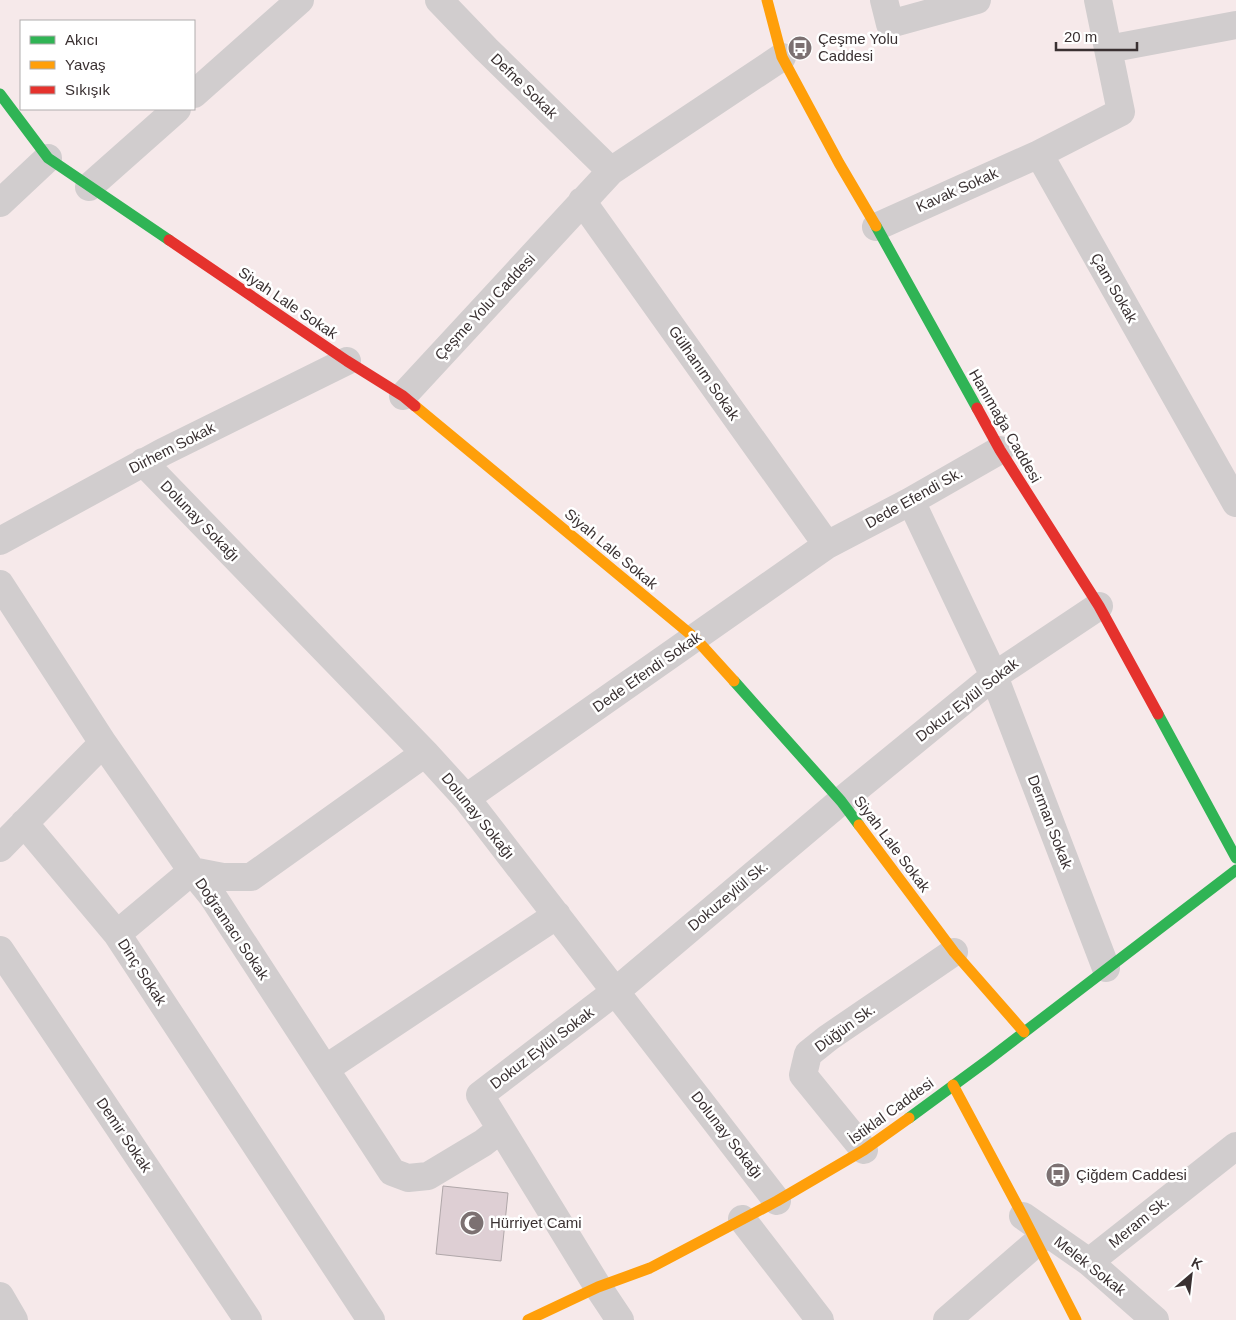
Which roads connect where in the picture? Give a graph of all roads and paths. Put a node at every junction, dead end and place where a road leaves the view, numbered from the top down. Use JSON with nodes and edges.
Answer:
{"nodes":[{"id":1,"x":300,"y":0,"type":"edge"},
{"id":2,"x":439,"y":0,"type":"edge"},
{"id":3,"x":767,"y":0,"type":"edge"},
{"id":4,"x":977,"y":0,"type":"edge"},
{"id":5,"x":1098,"y":0,"type":"edge"},
{"id":6,"x":887,"y":12,"type":"edge"},
{"id":7,"x":1236,"y":25,"type":"edge"},
{"id":8,"x":1108,"y":49,"type":"junction"},
{"id":9,"x":782,"y":57,"type":"junction"},
{"id":10,"x":195,"y":93,"type":"edge"},
{"id":11,"x":0,"y":94,"type":"edge"},
{"id":12,"x":177,"y":110,"type":"edge"},
{"id":13,"x":1038,"y":154,"type":"junction"},
{"id":14,"x":48,"y":158,"type":"junction"},
{"id":15,"x":611,"y":171,"type":"junction"},
{"id":16,"x":89,"y":187,"type":"junction"},
{"id":17,"x":582,"y":201,"type":"junction"},
{"id":18,"x":0,"y":203,"type":"edge"},
{"id":19,"x":876,"y":227,"type":"junction"},
{"id":20,"x":347,"y":361,"type":"junction"},
{"id":21,"x":403,"y":396,"type":"junction"},
{"id":22,"x":1000,"y":450,"type":"junction"},
{"id":23,"x":143,"y":462,"type":"junction"},
{"id":24,"x":911,"y":501,"type":"junction"},
{"id":25,"x":1236,"y":503,"type":"edge"},
{"id":26,"x":0,"y":540,"type":"edge"},
{"id":27,"x":827,"y":545,"type":"junction"},
{"id":28,"x":0,"y":584,"type":"edge"},
{"id":29,"x":1099,"y":606,"type":"junction"},
{"id":30,"x":695,"y":638,"type":"junction"},
{"id":31,"x":994,"y":676,"type":"junction"},
{"id":32,"x":103,"y":743,"type":"junction"},
{"id":33,"x":426,"y":753,"type":"junction"},
{"id":34,"x":466,"y":798,"type":"junction"},
{"id":35,"x":841,"y":801,"type":"junction"},
{"id":36,"x":24,"y":823,"type":"junction"},
{"id":37,"x":0,"y":848,"type":"edge"},
{"id":38,"x":1236,"y":858,"type":"edge"},
{"id":39,"x":1236,"y":870,"type":"edge"},
{"id":40,"x":192,"y":871,"type":"junction"},
{"id":41,"x":557,"y":915,"type":"junction"},
{"id":42,"x":118,"y":934,"type":"junction"},
{"id":43,"x":0,"y":950,"type":"edge"},
{"id":44,"x":954,"y":952,"type":"junction"},
{"id":45,"x":1106,"y":968,"type":"junction"},
{"id":46,"x":616,"y":991,"type":"junction"},
{"id":47,"x":1024,"y":1032,"type":"junction"},
{"id":48,"x":325,"y":1069,"type":"junction"},
{"id":49,"x":953,"y":1085,"type":"junction"},
{"id":50,"x":501,"y":1129,"type":"junction"},
{"id":51,"x":1236,"y":1146,"type":"edge"},
{"id":52,"x":864,"y":1150,"type":"junction"},
{"id":53,"x":777,"y":1201,"type":"junction"},
{"id":54,"x":1023,"y":1216,"type":"junction"},
{"id":55,"x":742,"y":1219,"type":"junction"},
{"id":56,"x":1036,"y":1243,"type":"junction"},
{"id":57,"x":1089,"y":1262,"type":"junction"},
{"id":58,"x":598,"y":1288,"type":"junction"},
{"id":59,"x":0,"y":1296,"type":"edge"},
{"id":60,"x":14,"y":1320,"type":"edge"},
{"id":61,"x":248,"y":1320,"type":"edge"},
{"id":62,"x":370,"y":1320,"type":"edge"},
{"id":63,"x":528,"y":1320,"type":"edge"},
{"id":64,"x":620,"y":1320,"type":"edge"},
{"id":65,"x":820,"y":1320,"type":"edge"},
{"id":66,"x":947,"y":1320,"type":"edge"},
{"id":67,"x":1076,"y":1320,"type":"edge"},
{"id":68,"x":1156,"y":1320,"type":"edge"}],
"edges":[{"from":1,"to":10,"type":"street"},
{"from":2,"to":15,"type":"street","name":"Defne Sokak"},
{"from":3,"to":9,"type":"street","name":"Hanımağa Caddesi"},
{"from":4,"to":6,"type":"street"},
{"from":5,"to":8,"type":"street"},
{"from":7,"to":8,"type":"street"},
{"from":8,"to":13,"type":"street"},
{"from":9,"to":15,"type":"street","name":"Çeşme Yolu Caddesi"},
{"from":9,"to":19,"type":"street","name":"Hanımağa Caddesi"},
{"from":11,"to":14,"type":"street"},
{"from":12,"to":16,"type":"street"},
{"from":13,"to":19,"type":"street","name":"Kavak Sokak"},
{"from":13,"to":25,"type":"street","name":"Çam Sokak"},
{"from":14,"to":16,"type":"street"},
{"from":14,"to":18,"type":"street"},
{"from":15,"to":17,"type":"street","name":"Çeşme Yolu Caddesi"},
{"from":16,"to":20,"type":"street","name":"Siyah Lale Sokak"},
{"from":17,"to":21,"type":"street","name":"Çeşme Yolu Caddesi"},
{"from":17,"to":27,"type":"street","name":"Gülhanım Sokak"},
{"from":19,"to":22,"type":"street","name":"Hanımağa Caddesi"},
{"from":20,"to":21,"type":"street","name":"Siyah Lale Sokak"},
{"from":20,"to":23,"type":"street","name":"Dirhem Sokak"},
{"from":21,"to":30,"type":"street","name":"Siyah Lale Sokak"},
{"from":22,"to":24,"type":"street","name":"Dede Efendi Sk."},
{"from":22,"to":29,"type":"street","name":"Hanımağa Caddesi"},
{"from":23,"to":26,"type":"street","name":"Dirhem Sokak"},
{"from":23,"to":33,"type":"street","name":"Dolunay Sokağı"},
{"from":24,"to":27,"type":"street","name":"Dede Efendi Sk."},
{"from":24,"to":31,"type":"street"},
{"from":27,"to":30,"type":"street","name":"Dede Efendi Sokak"},
{"from":28,"to":32,"type":"street","name":"Doğramacı Sokak"},
{"from":29,"to":31,"type":"street","name":"Dokuz Eylül Sokak"},
{"from":29,"to":38,"type":"street","name":"Hanımağa Caddesi"},
{"from":30,"to":34,"type":"street","name":"Dede Efendi Sokak"},
{"from":30,"to":35,"type":"street","name":"Siyah Lale Sokak"},
{"from":31,"to":35,"type":"street","name":"Dokuz Eylül Sokak"},
{"from":31,"to":45,"type":"street","name":"Derman Sokak"},
{"from":32,"to":36,"type":"street"},
{"from":32,"to":40,"type":"street","name":"Doğramacı Sokak"},
{"from":33,"to":34,"type":"street","name":"Dolunay Sokağı"},
{"from":33,"to":40,"type":"street"},
{"from":34,"to":41,"type":"street","name":"Dolunay Sokağı"},
{"from":35,"to":44,"type":"street","name":"Siyah Lale Sokak"},
{"from":35,"to":46,"type":"street","name":"Dokuzeylül Sk."},
{"from":36,"to":37,"type":"street"},
{"from":36,"to":42,"type":"street"},
{"from":39,"to":45,"type":"street","name":"İstiklal Caddesi"},
{"from":40,"to":42,"type":"street","name":"Dinç Sokak"},
{"from":40,"to":48,"type":"street","name":"Doğramacı Sokak"},
{"from":41,"to":46,"type":"street","name":"Dolunay Sokağı"},
{"from":41,"to":48,"type":"street"},
{"from":42,"to":62,"type":"street","name":"Dinç Sokak"},
{"from":43,"to":61,"type":"street","name":"Demir Sokak"},
{"from":44,"to":47,"type":"street","name":"Siyah Lale Sokak"},
{"from":44,"to":52,"type":"street","name":"Düğün Sk."},
{"from":45,"to":47,"type":"street","name":"İstiklal Caddesi"},
{"from":46,"to":50,"type":"street","name":"Dokuz Eylül Sokak"},
{"from":46,"to":53,"type":"street","name":"Dolunay Sokağı"},
{"from":47,"to":49,"type":"street","name":"İstiklal Caddesi"},
{"from":48,"to":50,"type":"street","name":"Doğramacı Sokak"},
{"from":49,"to":52,"type":"street","name":"İstiklal Caddesi"},
{"from":49,"to":54,"type":"street"},
{"from":50,"to":58,"type":"street","name":"Dokuz Eylül Sokak"},
{"from":51,"to":57,"type":"street","name":"Meram Sk."},
{"from":52,"to":53,"type":"street","name":"İstiklal Caddesi"},
{"from":53,"to":55,"type":"street","name":"İstiklal Caddesi"},
{"from":54,"to":56,"type":"street"},
{"from":54,"to":57,"type":"street","name":"Melek Sokak"},
{"from":55,"to":58,"type":"street","name":"İstiklal Caddesi"},
{"from":55,"to":65,"type":"street"},
{"from":56,"to":66,"type":"street"},
{"from":56,"to":67,"type":"street"},
{"from":57,"to":68,"type":"street","name":"Melek Sokak"},
{"from":58,"to":63,"type":"street","name":"İstiklal Caddesi"},
{"from":58,"to":64,"type":"street","name":"Dokuz Eylül Sokak"},
{"from":59,"to":60,"type":"street"}]}
